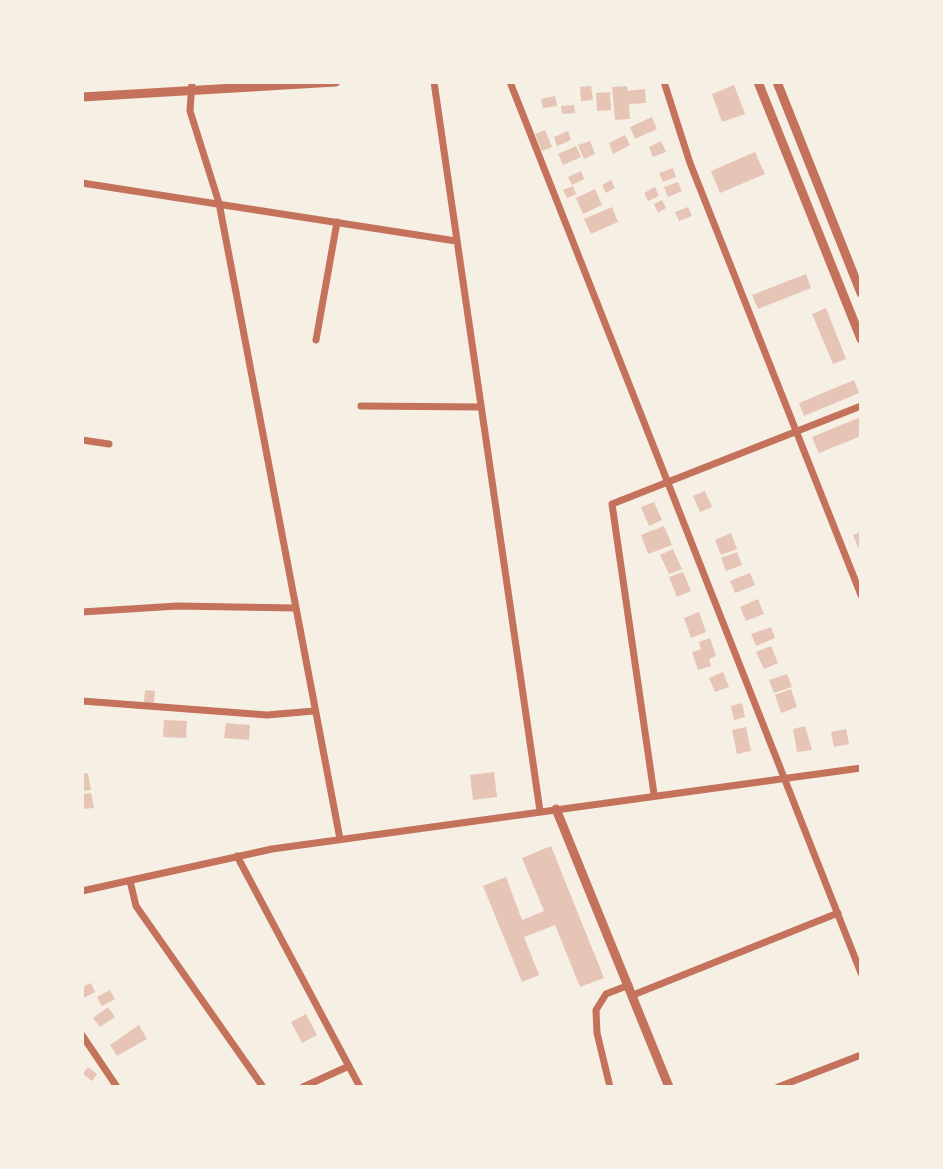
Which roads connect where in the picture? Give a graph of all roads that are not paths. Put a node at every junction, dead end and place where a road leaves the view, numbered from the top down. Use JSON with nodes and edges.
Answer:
{"nodes":[{"id":1,"x":336,"y":82,"type":"edge"},
{"id":2,"x":434,"y":82,"type":"edge"},
{"id":3,"x":510,"y":82,"type":"edge"},
{"id":4,"x":664,"y":82,"type":"edge"},
{"id":5,"x":758,"y":82,"type":"edge"},
{"id":6,"x":777,"y":82,"type":"edge"},
{"id":7,"x":190,"y":86,"type":"edge"},
{"id":8,"x":82,"y":97,"type":"edge"},
{"id":9,"x":82,"y":183,"type":"edge"},
{"id":10,"x":219,"y":203,"type":"junction"},
{"id":11,"x":337,"y":222,"type":"junction"},
{"id":12,"x":456,"y":241,"type":"junction"},
{"id":13,"x":861,"y":293,"type":"edge"},
{"id":14,"x":861,"y":339,"type":"edge"},
{"id":15,"x":316,"y":340,"type":"dead end"},
{"id":16,"x":361,"y":406,"type":"dead end"},
{"id":17,"x":861,"y":406,"type":"edge"},
{"id":18,"x":481,"y":407,"type":"junction"},
{"id":19,"x":797,"y":430,"type":"junction"},
{"id":20,"x":82,"y":440,"type":"edge"},
{"id":21,"x":109,"y":444,"type":"dead end"},
{"id":22,"x":666,"y":481,"type":"junction"},
{"id":23,"x":861,"y":596,"type":"edge"},
{"id":24,"x":295,"y":608,"type":"junction"},
{"id":25,"x":82,"y":612,"type":"edge"},
{"id":26,"x":82,"y":701,"type":"edge"},
{"id":27,"x":314,"y":711,"type":"junction"},
{"id":28,"x":861,"y":768,"type":"edge"},
{"id":29,"x":783,"y":777,"type":"junction"},
{"id":30,"x":654,"y":794,"type":"junction"},
{"id":31,"x":556,"y":809,"type":"junction"},
{"id":32,"x":540,"y":811,"type":"junction"},
{"id":33,"x":340,"y":839,"type":"junction"},
{"id":34,"x":237,"y":856,"type":"junction"},
{"id":35,"x":130,"y":881,"type":"junction"},
{"id":36,"x":82,"y":891,"type":"edge"},
{"id":37,"x":838,"y":913,"type":"junction"},
{"id":38,"x":861,"y":973,"type":"edge"},
{"id":39,"x":629,"y":985,"type":"junction"},
{"id":40,"x":633,"y":995,"type":"junction"},
{"id":41,"x":82,"y":1035,"type":"edge"},
{"id":42,"x":861,"y":1055,"type":"edge"},
{"id":43,"x":349,"y":1066,"type":"junction"},
{"id":44,"x":117,"y":1087,"type":"edge"},
{"id":45,"x":262,"y":1087,"type":"edge"},
{"id":46,"x":303,"y":1087,"type":"edge"},
{"id":47,"x":360,"y":1087,"type":"edge"},
{"id":48,"x":610,"y":1087,"type":"edge"},
{"id":49,"x":669,"y":1087,"type":"edge"},
{"id":50,"x":778,"y":1087,"type":"edge"}],
"edges":[{"from":1,"to":7,"type":"street"},
{"from":2,"to":12,"type":"street"},
{"from":3,"to":22,"type":"street"},
{"from":4,"to":19,"type":"street"},
{"from":5,"to":14,"type":"street"},
{"from":6,"to":13,"type":"street"},
{"from":7,"to":8,"type":"street"},
{"from":7,"to":10,"type":"street"},
{"from":9,"to":10,"type":"street"},
{"from":10,"to":11,"type":"street"},
{"from":10,"to":24,"type":"street"},
{"from":11,"to":12,"type":"street"},
{"from":11,"to":15,"type":"street"},
{"from":12,"to":18,"type":"street"},
{"from":16,"to":18,"type":"street"},
{"from":17,"to":19,"type":"street"},
{"from":18,"to":32,"type":"street"},
{"from":19,"to":22,"type":"street"},
{"from":19,"to":23,"type":"street"},
{"from":20,"to":21,"type":"street"},
{"from":22,"to":29,"type":"street"},
{"from":22,"to":30,"type":"street"},
{"from":24,"to":25,"type":"street"},
{"from":24,"to":27,"type":"street"},
{"from":26,"to":27,"type":"street"},
{"from":27,"to":33,"type":"street"},
{"from":28,"to":29,"type":"street"},
{"from":29,"to":30,"type":"street"},
{"from":29,"to":37,"type":"street"},
{"from":30,"to":31,"type":"street"},
{"from":31,"to":32,"type":"street"},
{"from":31,"to":39,"type":"street"},
{"from":32,"to":33,"type":"street"},
{"from":33,"to":34,"type":"street"},
{"from":34,"to":35,"type":"street"},
{"from":34,"to":43,"type":"street"},
{"from":35,"to":36,"type":"street"},
{"from":35,"to":45,"type":"street"},
{"from":37,"to":38,"type":"street"},
{"from":37,"to":40,"type":"street"},
{"from":39,"to":40,"type":"street"},
{"from":39,"to":48,"type":"street"},
{"from":40,"to":49,"type":"street"},
{"from":41,"to":44,"type":"street"},
{"from":42,"to":50,"type":"street"},
{"from":43,"to":46,"type":"street"},
{"from":43,"to":47,"type":"street"}]}
